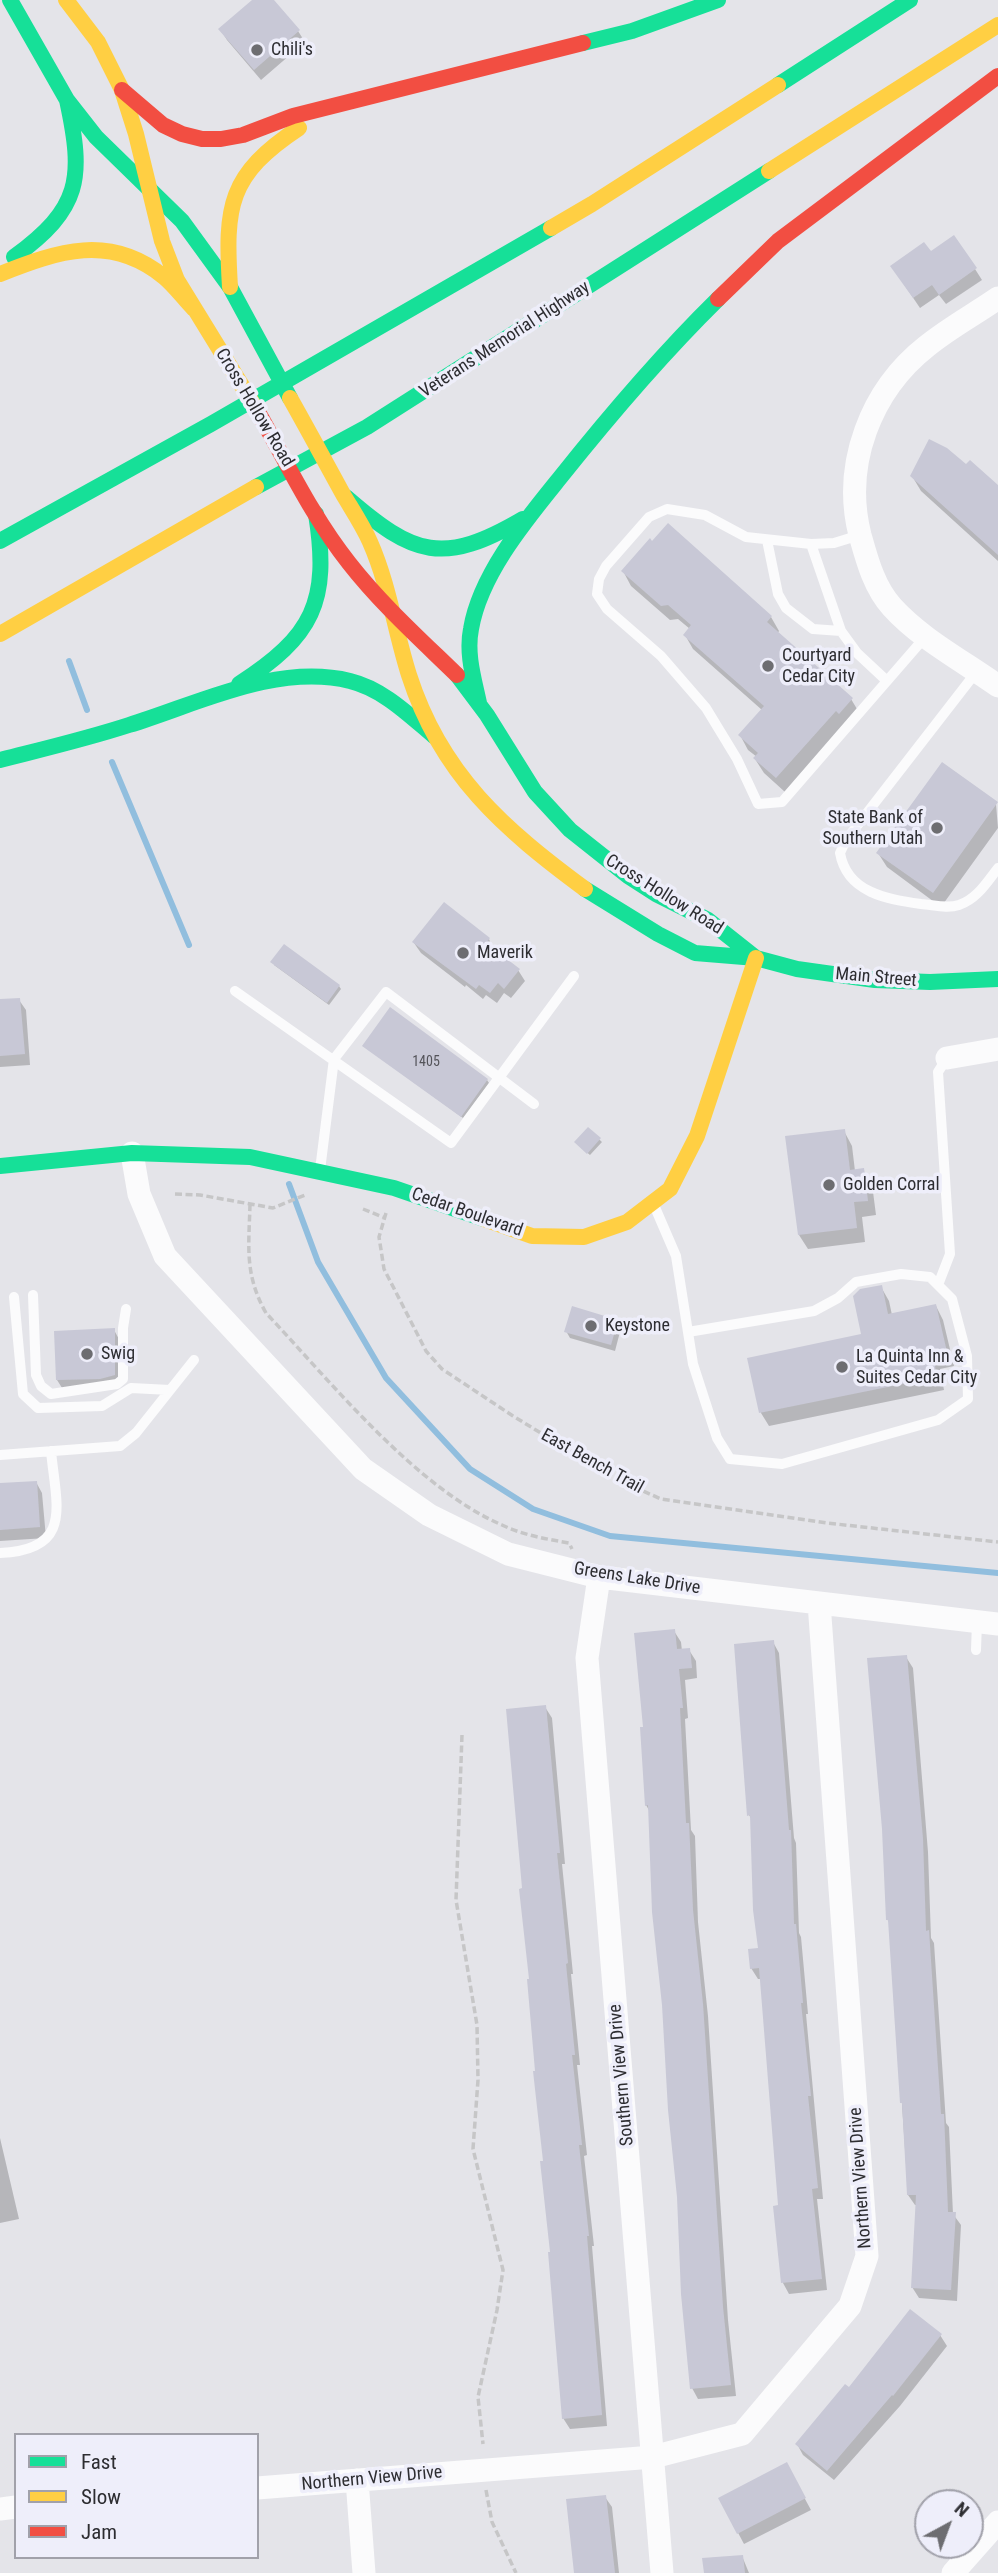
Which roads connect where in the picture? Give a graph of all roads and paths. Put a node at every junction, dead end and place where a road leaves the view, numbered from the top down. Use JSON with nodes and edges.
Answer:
{"nodes":[{"id":1,"x":10,"y":0,"type":"edge"},
{"id":2,"x":66,"y":0,"type":"edge"},
{"id":3,"x":718,"y":0,"type":"edge"},
{"id":4,"x":910,"y":0,"type":"edge"},
{"id":5,"x":998,"y":25,"type":"edge"},
{"id":6,"x":998,"y":76,"type":"edge"},
{"id":7,"x":122,"y":90,"type":"junction"},
{"id":8,"x":67,"y":100,"type":"junction"},
{"id":9,"x":337,"y":106,"type":"junction"},
{"id":10,"x":147,"y":186,"type":"junction"},
{"id":11,"x":0,"y":266,"type":"edge"},
{"id":12,"x":0,"y":274,"type":"edge"},
{"id":13,"x":230,"y":287,"type":"junction"},
{"id":14,"x":998,"y":298,"type":"edge"},
{"id":15,"x":194,"y":309,"type":"junction"},
{"id":16,"x":346,"y":497,"type":"junction"},
{"id":17,"x":531,"y":513,"type":"junction"},
{"id":18,"x":316,"y":514,"type":"junction"},
{"id":19,"x":860,"y":535,"type":"junction"},
{"id":20,"x":767,"y":540,"type":"junction"},
{"id":21,"x":0,"y":541,"type":"edge"},
{"id":22,"x":811,"y":544,"type":"junction"},
{"id":23,"x":393,"y":612,"type":"junction"},
{"id":24,"x":841,"y":631,"type":"junction"},
{"id":25,"x":0,"y":635,"type":"edge"},
{"id":26,"x":926,"y":636,"type":"junction"},
{"id":27,"x":977,"y":671,"type":"junction"},
{"id":28,"x":887,"y":681,"type":"junction"},
{"id":29,"x":998,"y":686,"type":"edge"},
{"id":30,"x":226,"y":692,"type":"junction"},
{"id":31,"x":479,"y":703,"type":"junction"},
{"id":32,"x":434,"y":736,"type":"junction"},
{"id":33,"x":0,"y":760,"type":"edge"},
{"id":34,"x":998,"y":868,"type":"edge"},
{"id":35,"x":756,"y":958,"type":"junction"},
{"id":36,"x":574,"y":976,"type":"dead end"},
{"id":37,"x":998,"y":979,"type":"edge"},
{"id":38,"x":235,"y":990,"type":"dead end"},
{"id":39,"x":998,"y":1049,"type":"edge"},
{"id":40,"x":947,"y":1058,"type":"joint"},
{"id":41,"x":334,"y":1059,"type":"junction"},
{"id":42,"x":500,"y":1078,"type":"junction"},
{"id":43,"x":534,"y":1104,"type":"dead end"},
{"id":44,"x":132,"y":1153,"type":"junction"},
{"id":45,"x":0,"y":1166,"type":"edge"},
{"id":46,"x":320,"y":1171,"type":"junction"},
{"id":47,"x":394,"y":1188,"type":"junction"},
{"id":48,"x":175,"y":1194,"type":"dead end"},
{"id":49,"x":303,"y":1196,"type":"dead end"},
{"id":50,"x":653,"y":1203,"type":"junction"},
{"id":51,"x":250,"y":1204,"type":"junction"},
{"id":52,"x":938,"y":1285,"type":"junction"},
{"id":53,"x":33,"y":1295,"type":"dead end"},
{"id":54,"x":14,"y":1297,"type":"dead end"},
{"id":55,"x":126,"y":1309,"type":"dead end"},
{"id":56,"x":688,"y":1332,"type":"junction"},
{"id":57,"x":194,"y":1360,"type":"dead end"},
{"id":58,"x":127,"y":1384,"type":"junction"},
{"id":59,"x":170,"y":1390,"type":"junction"},
{"id":60,"x":51,"y":1451,"type":"junction"},
{"id":61,"x":0,"y":1455,"type":"edge"},
{"id":62,"x":998,"y":1542,"type":"edge"},
{"id":63,"x":0,"y":1553,"type":"edge"},
{"id":64,"x":572,"y":1570,"type":"junction"},
{"id":65,"x":598,"y":1577,"type":"junction"},
{"id":66,"x":819,"y":1603,"type":"junction"},
{"id":67,"x":988,"y":1622,"type":"edge"},
{"id":68,"x":976,"y":1650,"type":"dead end"},
{"id":69,"x":462,"y":1735,"type":"dead end"},
{"id":70,"x":483,"y":2444,"type":"dead end"},
{"id":71,"x":653,"y":2457,"type":"junction"},
{"id":72,"x":357,"y":2480,"type":"junction"},
{"id":73,"x":259,"y":2488,"type":"edge"},
{"id":74,"x":485,"y":2488,"type":"dead end"},
{"id":75,"x":998,"y":2522,"type":"edge"},
{"id":76,"x":364,"y":2573,"type":"edge"},
{"id":77,"x":516,"y":2573,"type":"edge"},
{"id":78,"x":662,"y":2573,"type":"edge"},
{"id":79,"x":953,"y":2573,"type":"edge"}],
"edges":[{"from":1,"to":8,"type":"main road","name":"Cross Hollow Road"},
{"from":2,"to":7,"type":"main road","name":"Cross Hollow Road"},
{"from":3,"to":9,"type":"main road"},
{"from":4,"to":21,"type":"main road"},
{"from":5,"to":25,"type":"main road","name":"Veterans Memorial Highway"},
{"from":6,"to":17,"type":"main road"},
{"from":7,"to":9,"type":"main road"},
{"from":7,"to":10,"type":"main road","name":"Cross Hollow Road"},
{"from":8,"to":10,"type":"main road","name":"Cross Hollow Road"},
{"from":8,"to":11,"type":"main road"},
{"from":9,"to":13,"type":"main road"},
{"from":10,"to":13,"type":"main road","name":"Cross Hollow Road"},
{"from":10,"to":15,"type":"main road","name":"Cross Hollow Road"},
{"from":12,"to":15,"type":"main road"},
{"from":13,"to":16,"type":"main road","name":"Cross Hollow Road"},
{"from":14,"to":19,"type":"street"},
{"from":15,"to":18,"type":"main road","name":"Cross Hollow Road"},
{"from":16,"to":17,"type":"main road"},
{"from":16,"to":23,"type":"main road","name":"Cross Hollow Road"},
{"from":17,"to":31,"type":"main road"},
{"from":18,"to":23,"type":"main road","name":"Cross Hollow Road"},
{"from":18,"to":30,"type":"main road"},
{"from":19,"to":22,"type":"lane"},
{"from":19,"to":26,"type":"street"},
{"from":20,"to":22,"type":"lane"},
{"from":20,"to":24,"type":"lane"},
{"from":20,"to":28,"type":"lane"},
{"from":22,"to":24,"type":"lane"},
{"from":23,"to":31,"type":"main road","name":"Cross Hollow Road"},
{"from":23,"to":32,"type":"main road","name":"Cross Hollow Road"},
{"from":24,"to":28,"type":"lane"},
{"from":26,"to":27,"type":"street"},
{"from":26,"to":28,"type":"lane"},
{"from":27,"to":29,"type":"street"},
{"from":27,"to":34,"type":"lane"},
{"from":30,"to":32,"type":"main road"},
{"from":30,"to":33,"type":"main road"},
{"from":31,"to":35,"type":"main road","name":"Cross Hollow Road"},
{"from":32,"to":35,"type":"main road","name":"Cross Hollow Road"},
{"from":35,"to":37,"type":"main road","name":"Main Street"},
{"from":35,"to":50,"type":"main road","name":"Cedar Boulevard"},
{"from":36,"to":42,"type":"lane"},
{"from":38,"to":41,"type":"lane"},
{"from":39,"to":40,"type":"street"},
{"from":40,"to":52,"type":"lane"},
{"from":41,"to":42,"type":"lane"},
{"from":41,"to":42,"type":"lane"},
{"from":41,"to":46,"type":"lane"},
{"from":42,"to":43,"type":"lane"},
{"from":44,"to":45,"type":"main road","name":"Cedar Boulevard"},
{"from":44,"to":46,"type":"main road","name":"Cedar Boulevard"},
{"from":44,"to":64,"type":"street","name":"Greens Lake Drive"},
{"from":46,"to":47,"type":"main road","name":"Cedar Boulevard"},
{"from":47,"to":50,"type":"main road","name":"Cedar Boulevard"},
{"from":47,"to":62,"type":"path","name":"East Bench Trail"},
{"from":48,"to":51,"type":"path"},
{"from":49,"to":51,"type":"path"},
{"from":50,"to":56,"type":"lane"},
{"from":51,"to":64,"type":"path"},
{"from":52,"to":56,"type":"lane"},
{"from":52,"to":56,"type":"lane"},
{"from":53,"to":58,"type":"lane"},
{"from":54,"to":58,"type":"lane"},
{"from":55,"to":58,"type":"lane"},
{"from":57,"to":59,"type":"lane"},
{"from":58,"to":59,"type":"lane"},
{"from":59,"to":60,"type":"lane"},
{"from":60,"to":61,"type":"lane"},
{"from":60,"to":63,"type":"lane"},
{"from":64,"to":65,"type":"street","name":"Greens Lake Drive"},
{"from":65,"to":66,"type":"street","name":"Greens Lake Drive"},
{"from":65,"to":71,"type":"street","name":"Southern View Drive"},
{"from":66,"to":67,"type":"street","name":"Greens Lake Drive"},
{"from":66,"to":71,"type":"street","name":"Northern View Drive"},
{"from":67,"to":68,"type":"lane"},
{"from":69,"to":70,"type":"path"},
{"from":71,"to":72,"type":"street","name":"Northern View Drive"},
{"from":71,"to":78,"type":"street","name":"Southern View Drive"},
{"from":72,"to":73,"type":"street","name":"Northern View Drive"},
{"from":72,"to":76,"type":"street"},
{"from":74,"to":77,"type":"path"},
{"from":75,"to":79,"type":"street"}]}
